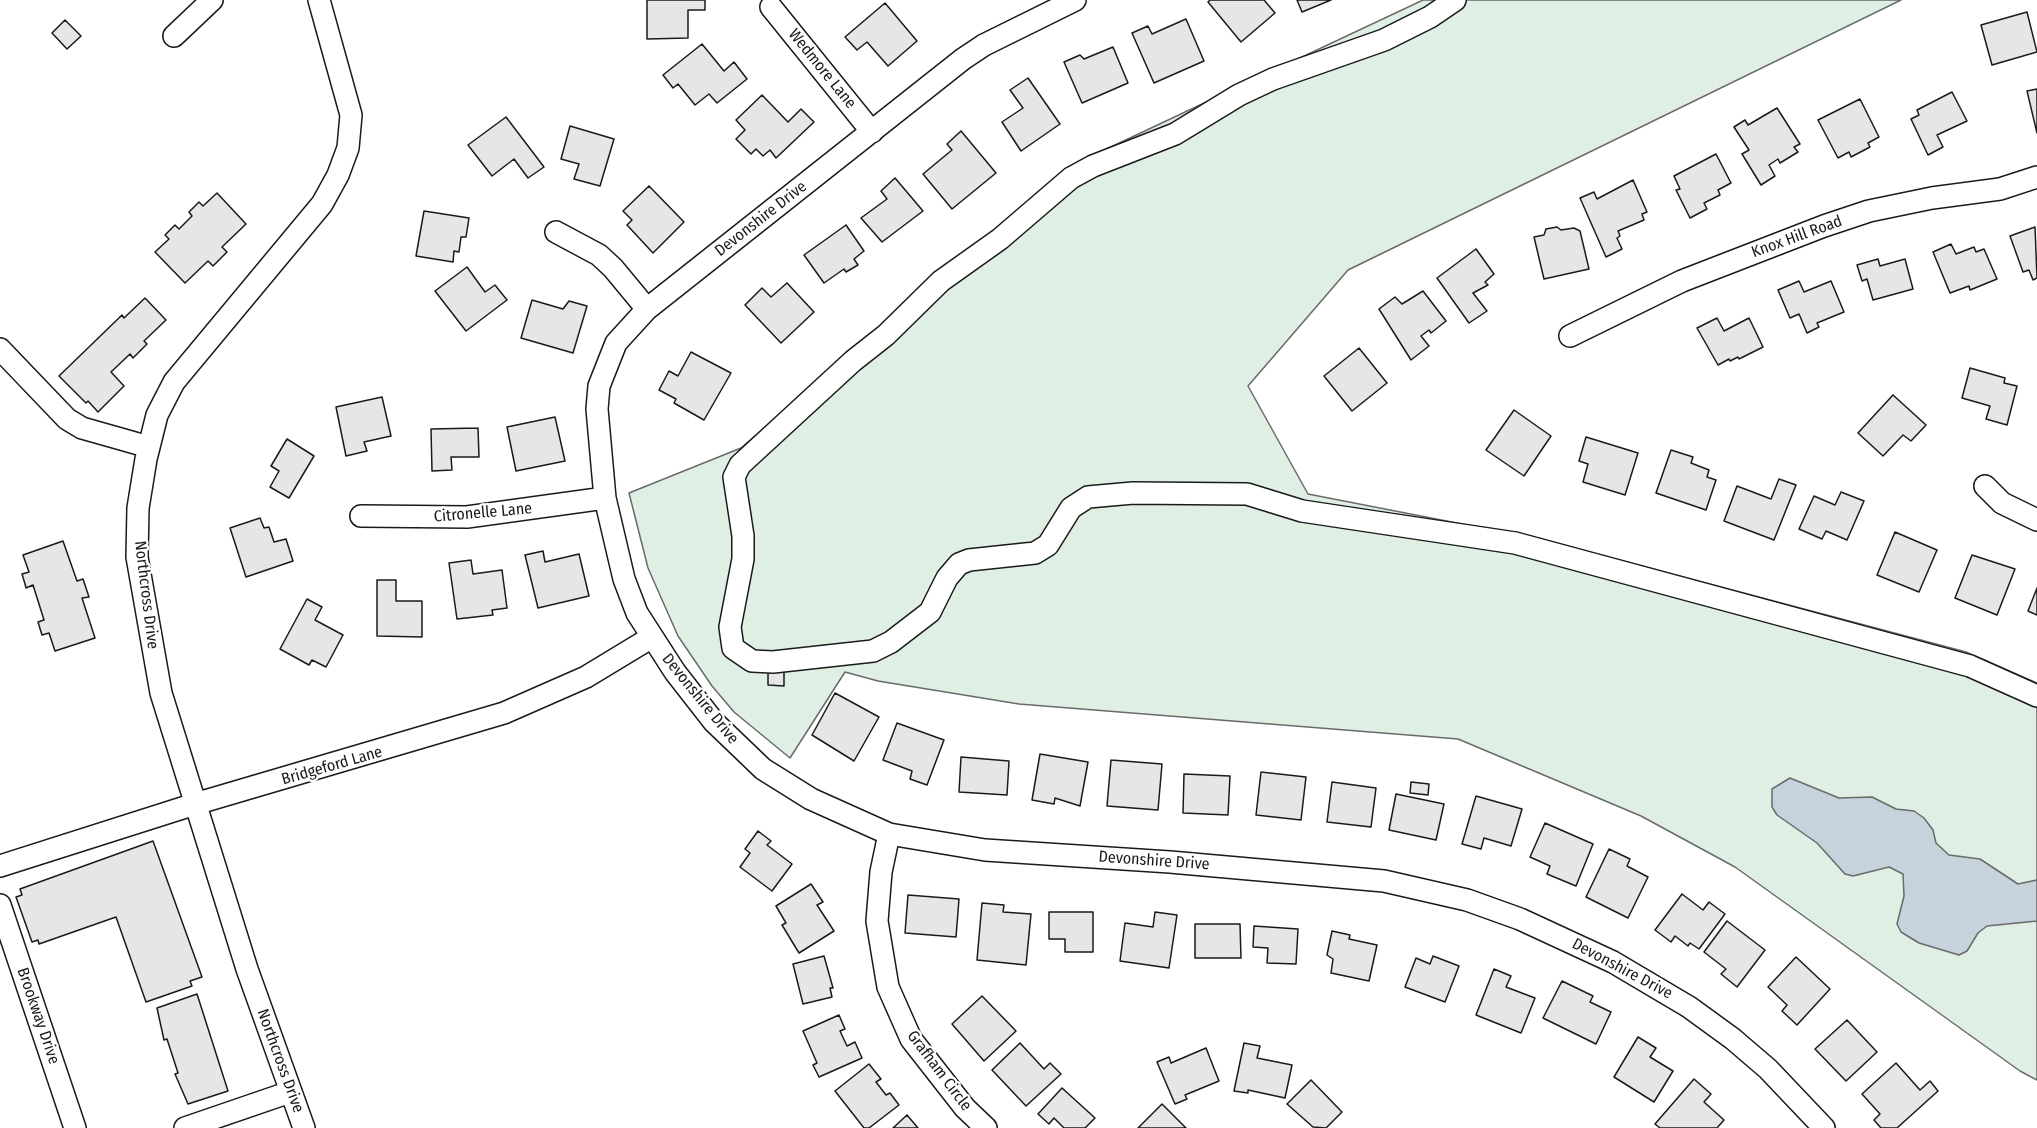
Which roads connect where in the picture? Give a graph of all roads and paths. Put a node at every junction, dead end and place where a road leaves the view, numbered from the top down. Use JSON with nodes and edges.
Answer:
{"nodes":[{"id":1,"x":212,"y":0,"type":"edge"},
{"id":2,"x":319,"y":0,"type":"edge"},
{"id":3,"x":1075,"y":0,"type":"edge"},
{"id":4,"x":1455,"y":0,"type":"edge"},
{"id":5,"x":771,"y":7,"type":"dead end"},
{"id":6,"x":174,"y":36,"type":"dead end"},
{"id":7,"x":872,"y":132,"type":"junction"},
{"id":8,"x":2037,"y":177,"type":"edge"},
{"id":9,"x":556,"y":232,"type":"dead end"},
{"id":10,"x":647,"y":309,"type":"junction"},
{"id":11,"x":1570,"y":336,"type":"dead end"},
{"id":12,"x":0,"y":350,"type":"edge"},
{"id":13,"x":149,"y":447,"type":"junction"},
{"id":14,"x":1985,"y":486,"type":"dead end"},
{"id":15,"x":605,"y":498,"type":"junction"},
{"id":16,"x":361,"y":516,"type":"dead end"},
{"id":17,"x":2037,"y":520,"type":"edge"},
{"id":18,"x":652,"y":637,"type":"junction"},
{"id":19,"x":2037,"y":696,"type":"edge"},
{"id":20,"x":195,"y":804,"type":"junction"},
{"id":21,"x":889,"y":834,"type":"junction"},
{"id":22,"x":0,"y":866,"type":"edge"},
{"id":23,"x":0,"y":905,"type":"edge"},
{"id":24,"x":290,"y":1092,"type":"junction"},
{"id":25,"x":75,"y":1128,"type":"edge"},
{"id":26,"x":185,"y":1128,"type":"edge"},
{"id":27,"x":304,"y":1128,"type":"edge"},
{"id":28,"x":986,"y":1128,"type":"edge"},
{"id":29,"x":1824,"y":1128,"type":"edge"}],
"edges":[{"from":1,"to":6,"type":"street"},
{"from":2,"to":13,"type":"street","name":"Northcross Drive"},
{"from":3,"to":7,"type":"street","name":"Devonshire Drive"},
{"from":4,"to":19,"type":"street"},
{"from":5,"to":7,"type":"street","name":"Wedmore Lane"},
{"from":7,"to":10,"type":"street","name":"Devonshire Drive"},
{"from":8,"to":11,"type":"street","name":"Knox Hill Road"},
{"from":9,"to":10,"type":"street"},
{"from":10,"to":15,"type":"street","name":"Devonshire Drive"},
{"from":12,"to":13,"type":"street"},
{"from":13,"to":20,"type":"street","name":"Northcross Drive"},
{"from":14,"to":17,"type":"street"},
{"from":15,"to":16,"type":"street","name":"Citronelle Lane"},
{"from":15,"to":18,"type":"street","name":"Devonshire Drive"},
{"from":18,"to":20,"type":"street","name":"Bridgeford Lane"},
{"from":18,"to":21,"type":"street","name":"Devonshire Drive"},
{"from":20,"to":22,"type":"street","name":"Bridgeford Lane"},
{"from":20,"to":24,"type":"street","name":"Northcross Drive"},
{"from":21,"to":28,"type":"street","name":"Grafham Circle"},
{"from":21,"to":29,"type":"street","name":"Devonshire Drive"},
{"from":23,"to":25,"type":"street","name":"Brookway Drive"},
{"from":24,"to":26,"type":"street"},
{"from":24,"to":27,"type":"street","name":"Northcross Drive"}]}
